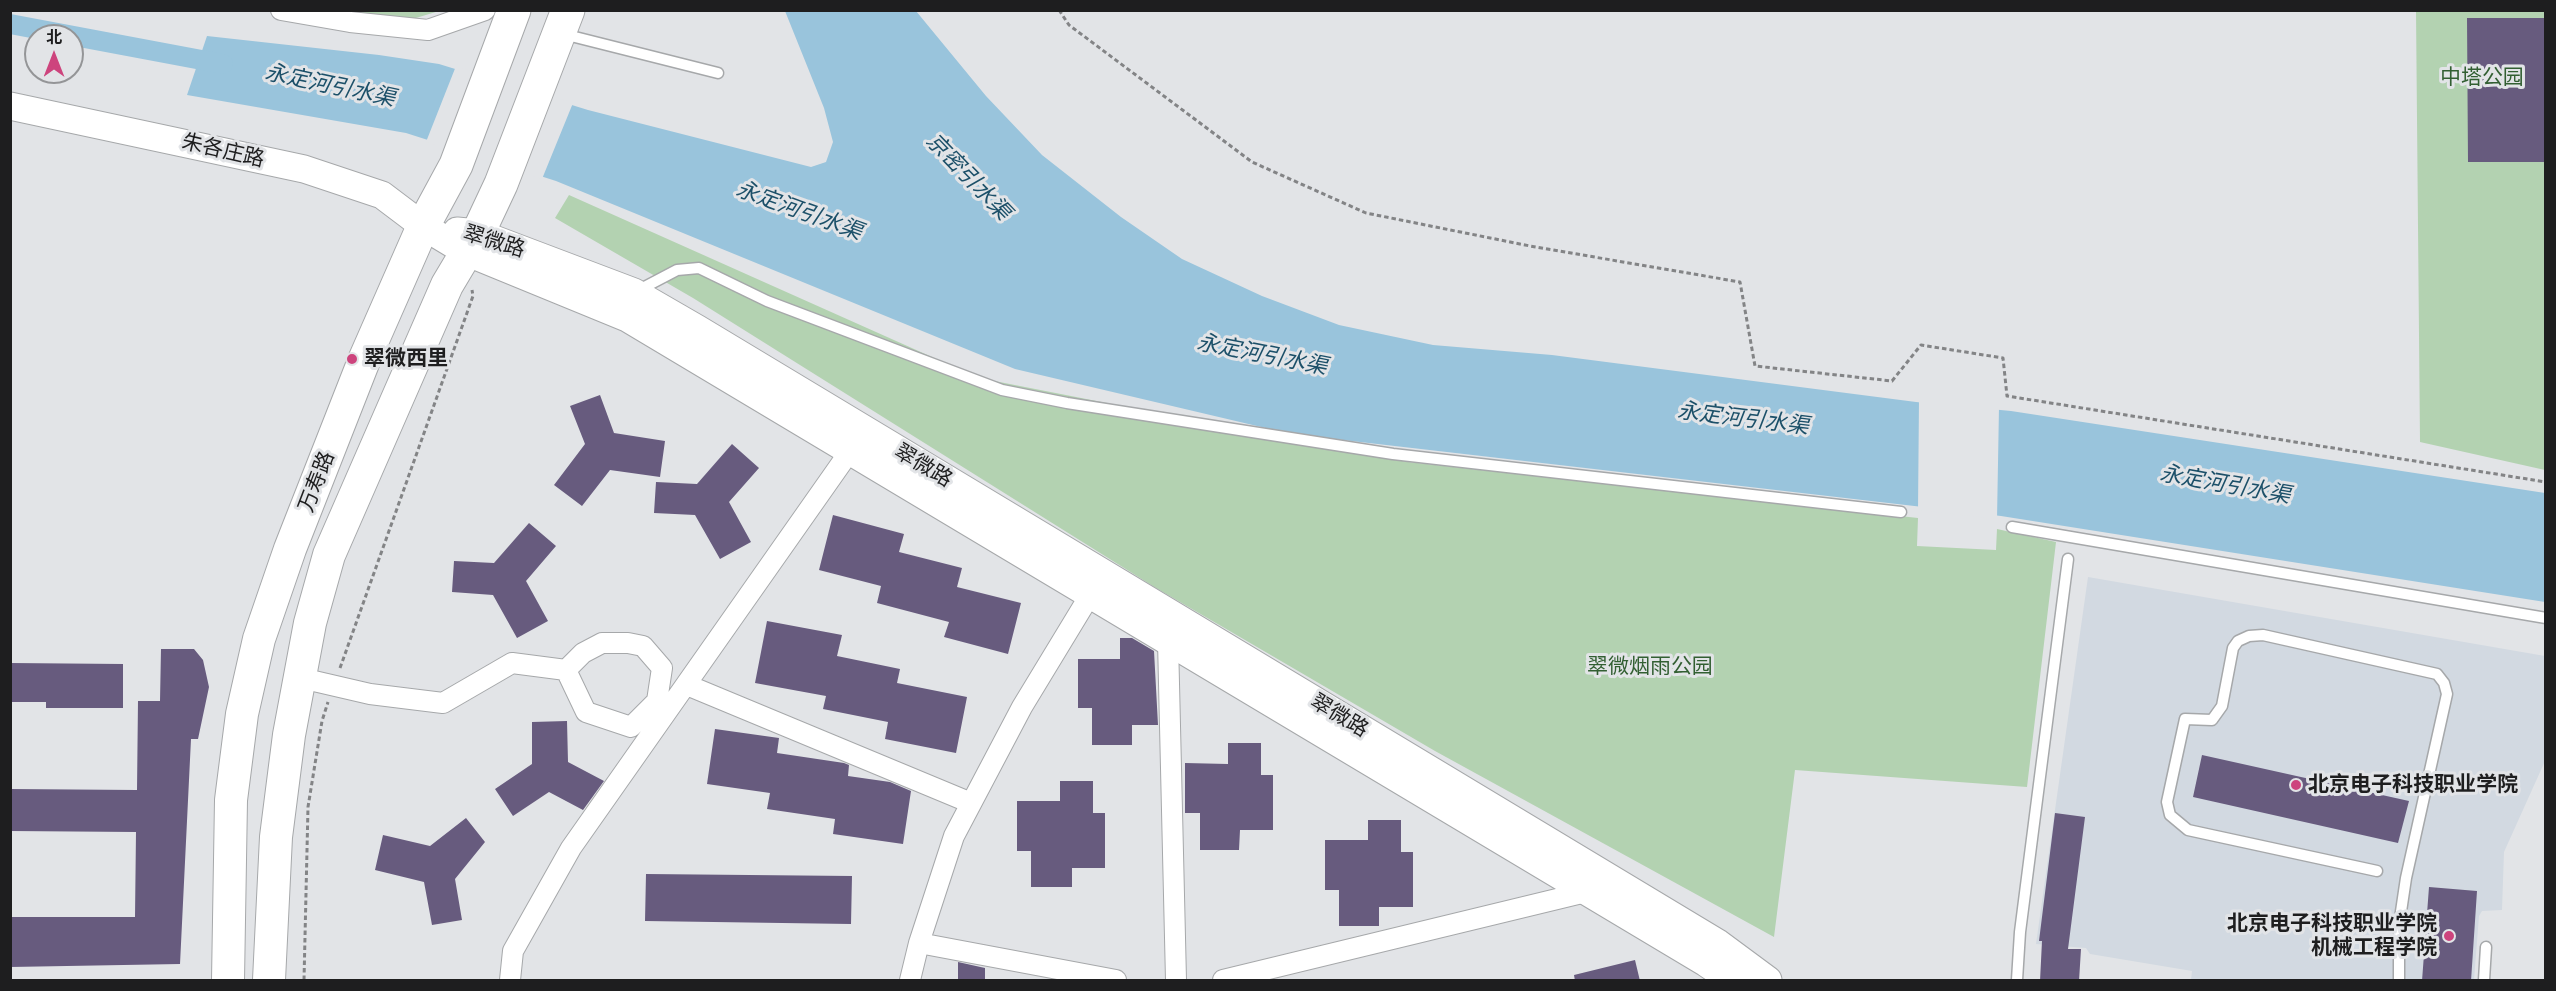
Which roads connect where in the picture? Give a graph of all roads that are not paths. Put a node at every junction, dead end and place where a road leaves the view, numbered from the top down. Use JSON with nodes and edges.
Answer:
{"nodes":[{"id":1,"x":281,"y":10,"type":"edge"},
{"id":2,"x":485,"y":10,"type":"edge"},
{"id":3,"x":514,"y":10,"type":"edge"},
{"id":4,"x":569,"y":18,"type":"edge"},
{"id":5,"x":718,"y":73,"type":"dead end"},
{"id":6,"x":10,"y":106,"type":"edge"},
{"id":7,"x":423,"y":226,"type":"junction"},
{"id":8,"x":472,"y":243,"type":"junction"},
{"id":9,"x":634,"y":292,"type":"junction"},
{"id":10,"x":850,"y":451,"type":"junction"},
{"id":11,"x":1901,"y":512,"type":"dead end"},
{"id":12,"x":2012,"y":527,"type":"dead end"},
{"id":13,"x":2068,"y":559,"type":"dead end"},
{"id":14,"x":1090,"y":595,"type":"junction"},
{"id":15,"x":2546,"y":618,"type":"edge"},
{"id":16,"x":1168,"y":642,"type":"junction"},
{"id":17,"x":566,"y":670,"type":"junction"},
{"id":18,"x":300,"y":678,"type":"junction"},
{"id":19,"x":687,"y":685,"type":"junction"},
{"id":20,"x":971,"y":803,"type":"junction"},
{"id":21,"x":2377,"y":871,"type":"dead end"},
{"id":22,"x":1586,"y":892,"type":"junction"},
{"id":23,"x":919,"y":943,"type":"junction"},
{"id":24,"x":2486,"y":947,"type":"dead end"},
{"id":25,"x":228,"y":981,"type":"edge"},
{"id":26,"x":270,"y":981,"type":"edge"},
{"id":27,"x":510,"y":981,"type":"edge"},
{"id":28,"x":910,"y":981,"type":"edge"},
{"id":29,"x":1116,"y":981,"type":"edge"},
{"id":30,"x":1176,"y":981,"type":"edge"},
{"id":31,"x":1223,"y":981,"type":"edge"},
{"id":32,"x":1731,"y":981,"type":"edge"},
{"id":33,"x":1768,"y":981,"type":"edge"},
{"id":34,"x":2017,"y":981,"type":"edge"},
{"id":35,"x":2399,"y":981,"type":"edge"},
{"id":36,"x":2484,"y":981,"type":"edge"}],
"edges":[{"from":1,"to":2,"type":"street"},
{"from":3,"to":7,"type":"highway","name":"万寿路"},
{"from":4,"to":5,"type":"lane"},
{"from":4,"to":8,"type":"highway","name":"万寿路"},
{"from":6,"to":7,"type":"main road","name":"朱各庄路"},
{"from":7,"to":8,"type":"main road","name":"翠微路"},
{"from":7,"to":25,"type":"main road","name":"万寿路"},
{"from":8,"to":9,"type":"main road","name":"翠微路"},
{"from":8,"to":10,"type":"main road","name":"翠微路"},
{"from":8,"to":18,"type":"main road","name":"万寿路"},
{"from":9,"to":11,"type":"lane"},
{"from":9,"to":33,"type":"main road","name":"翠微路"},
{"from":10,"to":14,"type":"main road","name":"翠微路"},
{"from":10,"to":19,"type":"street"},
{"from":12,"to":15,"type":"lane"},
{"from":13,"to":34,"type":"lane"},
{"from":14,"to":16,"type":"main road","name":"翠微路"},
{"from":14,"to":20,"type":"street"},
{"from":16,"to":22,"type":"main road","name":"翠微路"},
{"from":16,"to":30,"type":"street"},
{"from":17,"to":17,"type":"street"},
{"from":17,"to":18,"type":"street"},
{"from":18,"to":26,"type":"main road","name":"万寿路"},
{"from":19,"to":20,"type":"street"},
{"from":19,"to":27,"type":"street"},
{"from":20,"to":23,"type":"street"},
{"from":21,"to":35,"type":"lane"},
{"from":22,"to":31,"type":"street"},
{"from":22,"to":32,"type":"main road","name":"翠微路"},
{"from":23,"to":28,"type":"street"},
{"from":23,"to":29,"type":"street"},
{"from":24,"to":36,"type":"lane"}]}
